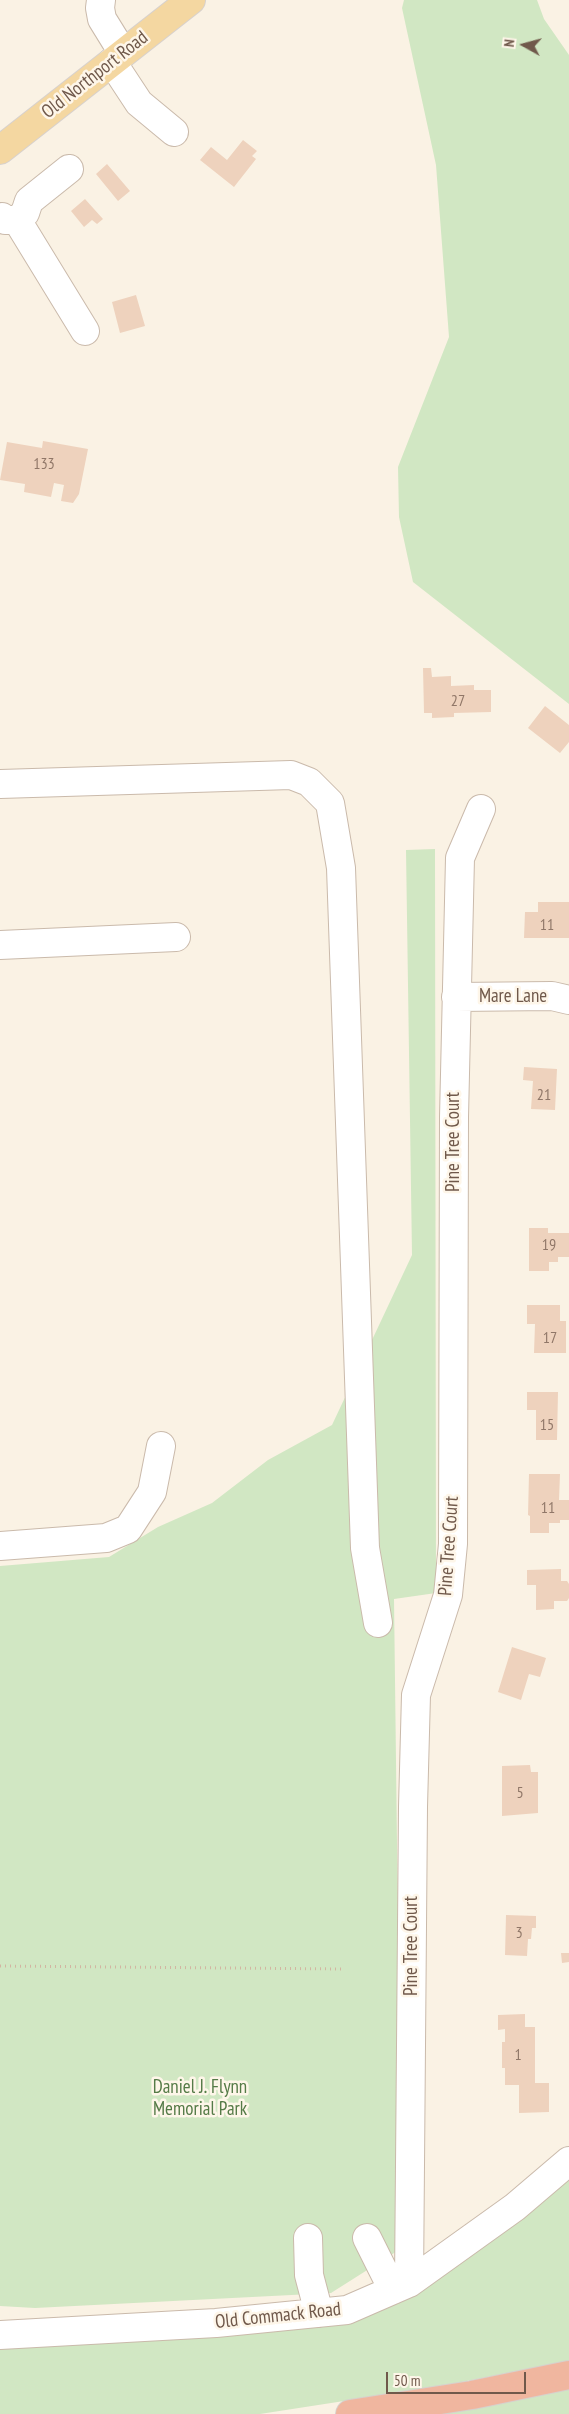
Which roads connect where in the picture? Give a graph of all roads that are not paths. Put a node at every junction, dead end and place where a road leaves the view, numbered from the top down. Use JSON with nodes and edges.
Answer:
{"nodes":[{"id":1,"x":101,"y":0,"type":"edge"},
{"id":2,"x":191,"y":0,"type":"edge"},
{"id":3,"x":118,"y":58,"type":"junction"},
{"id":4,"x":174,"y":132,"type":"dead end"},
{"id":5,"x":0,"y":150,"type":"edge"},
{"id":6,"x":69,"y":169,"type":"dead end"},
{"id":7,"x":9,"y":217,"type":"edge"},
{"id":8,"x":85,"y":331,"type":"dead end"},
{"id":9,"x":0,"y":784,"type":"edge"},
{"id":10,"x":481,"y":809,"type":"dead end"},
{"id":11,"x":176,"y":937,"type":"dead end"},
{"id":12,"x":0,"y":945,"type":"edge"},
{"id":13,"x":456,"y":997,"type":"junction"},
{"id":14,"x":569,"y":1000,"type":"edge"},
{"id":15,"x":161,"y":1446,"type":"dead end"},
{"id":16,"x":0,"y":1546,"type":"edge"},
{"id":17,"x":378,"y":1623,"type":"dead end"},
{"id":18,"x":569,"y":2161,"type":"edge"},
{"id":19,"x":308,"y":2238,"type":"dead end"},
{"id":20,"x":367,"y":2238,"type":"dead end"},
{"id":21,"x":401,"y":2286,"type":"junction"},
{"id":22,"x":320,"y":2312,"type":"junction"},
{"id":23,"x":0,"y":2334,"type":"edge"},
{"id":24,"x":569,"y":2375,"type":"edge"},
{"id":25,"x":350,"y":2414,"type":"edge"}],
"edges":[{"from":1,"to":3,"type":"street"},
{"from":2,"to":3,"type":"main road","name":"Old Northport Road"},
{"from":3,"to":4,"type":"street"},
{"from":3,"to":5,"type":"main road","name":"Old Northport Road"},
{"from":6,"to":7,"type":"street"},
{"from":7,"to":8,"type":"street"},
{"from":9,"to":17,"type":"street"},
{"from":10,"to":13,"type":"street","name":"Pine Tree Court"},
{"from":11,"to":12,"type":"street"},
{"from":13,"to":14,"type":"street","name":"Mare Lane"},
{"from":13,"to":21,"type":"street","name":"Pine Tree Court"},
{"from":15,"to":16,"type":"street"},
{"from":18,"to":21,"type":"street","name":"Old Commack Road"},
{"from":19,"to":22,"type":"street"},
{"from":20,"to":21,"type":"street"},
{"from":21,"to":22,"type":"street","name":"Old Commack Road"},
{"from":22,"to":23,"type":"street","name":"Old Commack Road"},
{"from":24,"to":25,"type":"highway"}]}
